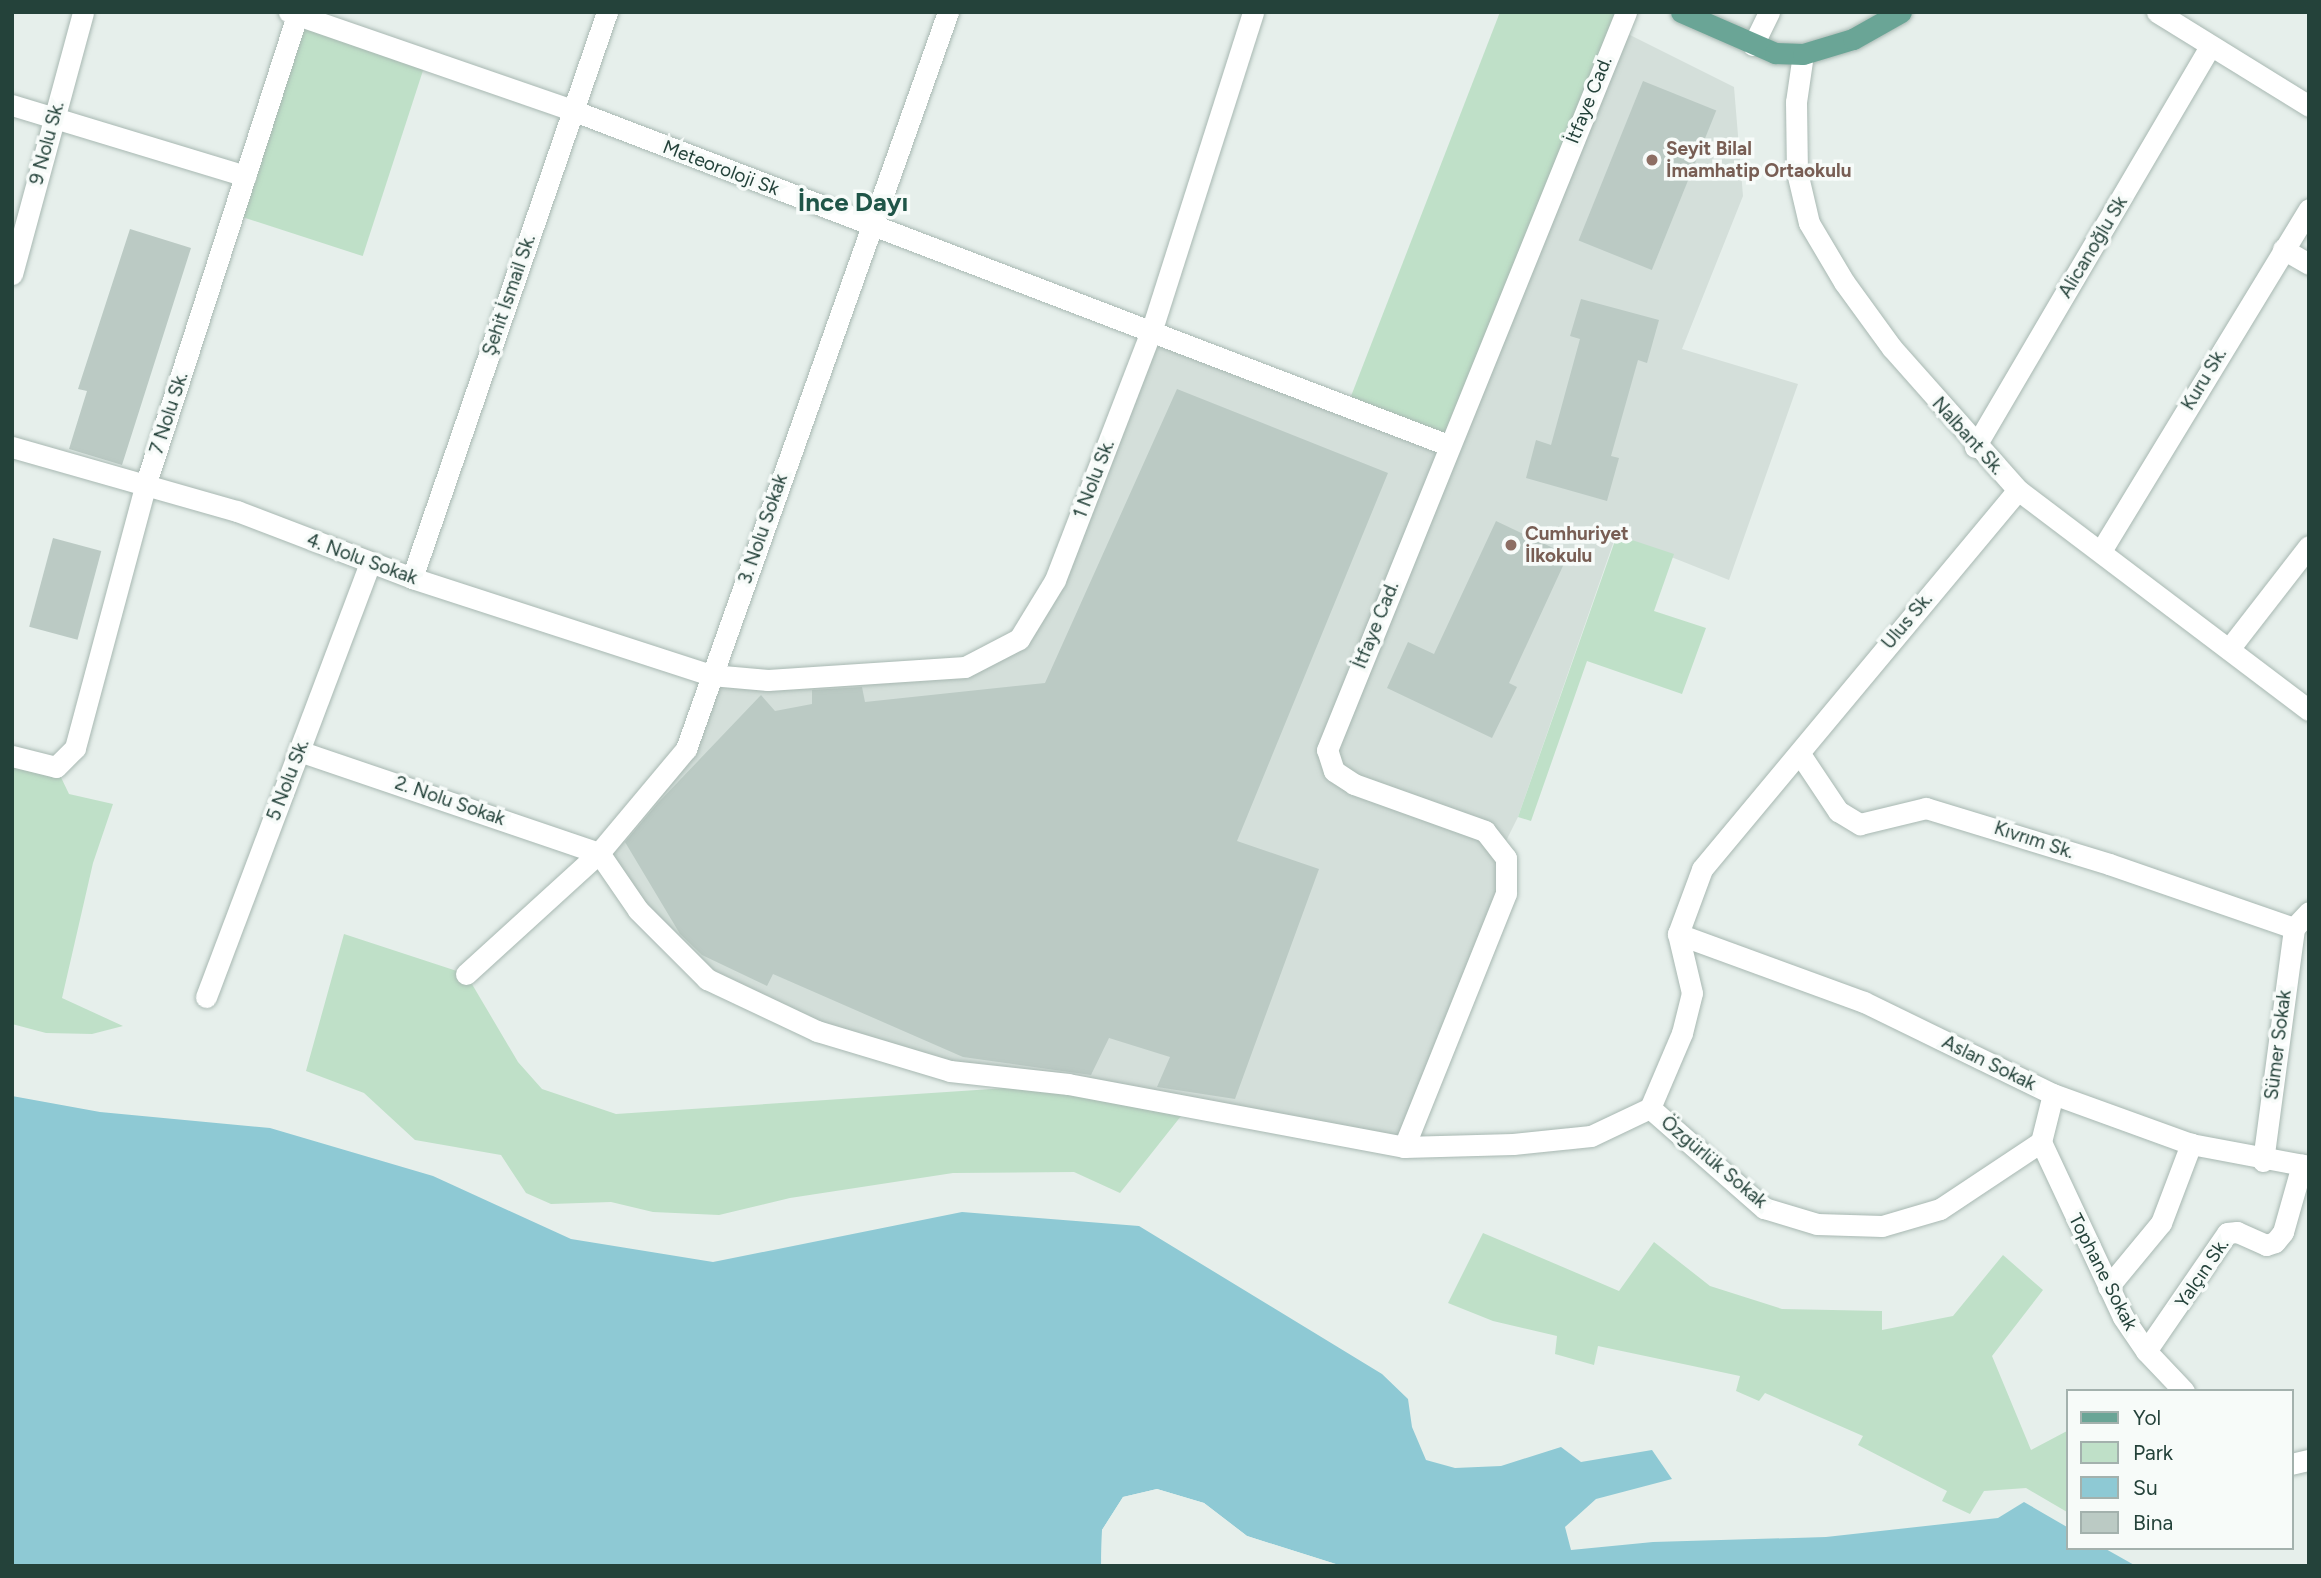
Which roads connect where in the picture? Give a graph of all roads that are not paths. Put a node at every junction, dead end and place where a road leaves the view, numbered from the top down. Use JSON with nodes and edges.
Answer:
{"nodes":[{"id":1,"x":83,"y":12,"type":"edge"},
{"id":2,"x":607,"y":12,"type":"edge"},
{"id":3,"x":948,"y":12,"type":"edge"},
{"id":4,"x":1253,"y":12,"type":"edge"},
{"id":5,"x":1626,"y":12,"type":"edge"},
{"id":6,"x":1681,"y":12,"type":"edge"},
{"id":7,"x":1769,"y":12,"type":"edge"},
{"id":8,"x":1901,"y":12,"type":"edge"},
{"id":9,"x":2157,"y":12,"type":"edge"},
{"id":10,"x":295,"y":13,"type":"edge"},
{"id":11,"x":1753,"y":45,"type":"junction"},
{"id":12,"x":2210,"y":47,"type":"junction"},
{"id":13,"x":1803,"y":54,"type":"junction"},
{"id":14,"x":12,"y":105,"type":"edge"},
{"id":15,"x":2309,"y":106,"type":"edge"},
{"id":16,"x":572,"y":110,"type":"junction"},
{"id":17,"x":54,"y":118,"type":"junction"},
{"id":18,"x":245,"y":176,"type":"junction"},
{"id":19,"x":2309,"y":209,"type":"edge"},
{"id":20,"x":869,"y":226,"type":"junction"},
{"id":21,"x":2283,"y":249,"type":"junction"},
{"id":22,"x":2309,"y":264,"type":"edge"},
{"id":23,"x":12,"y":274,"type":"edge"},
{"id":24,"x":1152,"y":329,"type":"junction"},
{"id":25,"x":1448,"y":445,"type":"junction"},
{"id":26,"x":12,"y":447,"type":"edge"},
{"id":27,"x":1975,"y":447,"type":"junction"},
{"id":28,"x":146,"y":483,"type":"junction"},
{"id":29,"x":2018,"y":490,"type":"junction"},
{"id":30,"x":2309,"y":547,"type":"edge"},
{"id":31,"x":2101,"y":551,"type":"junction"},
{"id":32,"x":370,"y":563,"type":"junction"},
{"id":33,"x":412,"y":578,"type":"junction"},
{"id":34,"x":2229,"y":649,"type":"junction"},
{"id":35,"x":711,"y":675,"type":"junction"},
{"id":36,"x":2309,"y":710,"type":"edge"},
{"id":37,"x":299,"y":751,"type":"junction"},
{"id":38,"x":1800,"y":754,"type":"junction"},
{"id":39,"x":12,"y":756,"type":"edge"},
{"id":40,"x":599,"y":853,"type":"junction"},
{"id":41,"x":2309,"y":912,"type":"edge"},
{"id":42,"x":2294,"y":928,"type":"junction"},
{"id":43,"x":1678,"y":934,"type":"junction"},
{"id":44,"x":466,"y":974,"type":"dead end"},
{"id":45,"x":206,"y":998,"type":"dead end"},
{"id":46,"x":2053,"y":1094,"type":"junction"},
{"id":47,"x":1650,"y":1108,"type":"junction"},
{"id":48,"x":2041,"y":1142,"type":"junction"},
{"id":49,"x":2191,"y":1144,"type":"junction"},
{"id":50,"x":1404,"y":1147,"type":"junction"},
{"id":51,"x":2263,"y":1161,"type":"junction"},
{"id":52,"x":2305,"y":1165,"type":"edge"},
{"id":53,"x":2108,"y":1287,"type":"junction"},
{"id":54,"x":2146,"y":1351,"type":"junction"},
{"id":55,"x":2182,"y":1389,"type":"edge"}],
"edges":[{"from":1,"to":17,"type":"street","name":"9 Nolu Sk."},
{"from":2,"to":16,"type":"street","name":"Şehit İsmail Sk."},
{"from":3,"to":20,"type":"street","name":"3. Nolu Sokak"},
{"from":4,"to":24,"type":"street","name":"1 Nolu Sk."},
{"from":5,"to":25,"type":"street","name":"İtfaye Cad."},
{"from":6,"to":11,"type":"main road"},
{"from":7,"to":11,"type":"street"},
{"from":8,"to":13,"type":"main road"},
{"from":9,"to":12,"type":"street"},
{"from":10,"to":16,"type":"street","name":"Meteoroloji Sk"},
{"from":10,"to":18,"type":"street","name":"7 Nolu Sk."},
{"from":11,"to":13,"type":"main road"},
{"from":12,"to":15,"type":"street"},
{"from":12,"to":27,"type":"street","name":"Alicanoğlu Sk"},
{"from":13,"to":27,"type":"street","name":"Nalbant Sk."},
{"from":14,"to":17,"type":"street"},
{"from":16,"to":20,"type":"street","name":"Meteoroloji Sk"},
{"from":16,"to":33,"type":"street","name":"Şehit İsmail Sk."},
{"from":17,"to":18,"type":"street"},
{"from":17,"to":23,"type":"street","name":"9 Nolu Sk."},
{"from":18,"to":28,"type":"street","name":"7 Nolu Sk."},
{"from":19,"to":21,"type":"street","name":"Kuru Sk."},
{"from":20,"to":24,"type":"street","name":"Meteoroloji Sk"},
{"from":20,"to":35,"type":"street","name":"3. Nolu Sokak"},
{"from":21,"to":22,"type":"street"},
{"from":21,"to":31,"type":"street","name":"Kuru Sk."},
{"from":24,"to":25,"type":"street","name":"Meteoroloji Sk"},
{"from":24,"to":35,"type":"street","name":"1 Nolu Sk."},
{"from":25,"to":50,"type":"street","name":"İtfaye Cad."},
{"from":26,"to":28,"type":"street","name":"4. Nolu Sokak"},
{"from":27,"to":29,"type":"street","name":"Nalbant Sk."},
{"from":28,"to":32,"type":"street","name":"4. Nolu Sokak"},
{"from":28,"to":39,"type":"street","name":"7 Nolu Sk."},
{"from":29,"to":31,"type":"street","name":"Nalbant Sk."},
{"from":29,"to":38,"type":"street","name":"Ulus Sk."},
{"from":30,"to":34,"type":"street"},
{"from":31,"to":34,"type":"street","name":"Nalbant Sk."},
{"from":32,"to":33,"type":"street","name":"4. Nolu Sokak"},
{"from":32,"to":37,"type":"street","name":"5 Nolu Sk."},
{"from":33,"to":35,"type":"street","name":"4. Nolu Sokak"},
{"from":34,"to":36,"type":"street","name":"Nalbant Sk."},
{"from":35,"to":40,"type":"street","name":"3. Nolu Sokak"},
{"from":37,"to":40,"type":"street","name":"2. Nolu Sokak"},
{"from":37,"to":45,"type":"street","name":"5 Nolu Sk."},
{"from":38,"to":42,"type":"street","name":"Kıvrım Sk."},
{"from":38,"to":43,"type":"street"},
{"from":40,"to":44,"type":"street","name":"3. Nolu Sokak"},
{"from":40,"to":50,"type":"street","name":"Özgürlük Sokak"},
{"from":41,"to":42,"type":"street"},
{"from":42,"to":51,"type":"street","name":"Sümer Sokak"},
{"from":43,"to":46,"type":"street","name":"Aslan Sokak"},
{"from":43,"to":47,"type":"street","name":"Özgürlük Sokak"},
{"from":46,"to":48,"type":"street"},
{"from":46,"to":49,"type":"street","name":"Aslan Sokak"},
{"from":47,"to":48,"type":"street","name":"Özgürlük Sokak"},
{"from":47,"to":50,"type":"street","name":"Özgürlük Sokak"},
{"from":48,"to":53,"type":"street","name":"Tophane Sokak"},
{"from":49,"to":51,"type":"street","name":"Aslan Sokak"},
{"from":49,"to":53,"type":"street"},
{"from":51,"to":52,"type":"street","name":"Aslan Sokak"},
{"from":52,"to":54,"type":"street","name":"Yalçın Sk."},
{"from":53,"to":54,"type":"street","name":"Tophane Sokak"},
{"from":54,"to":55,"type":"street","name":"Tophane Sokak"}]}
